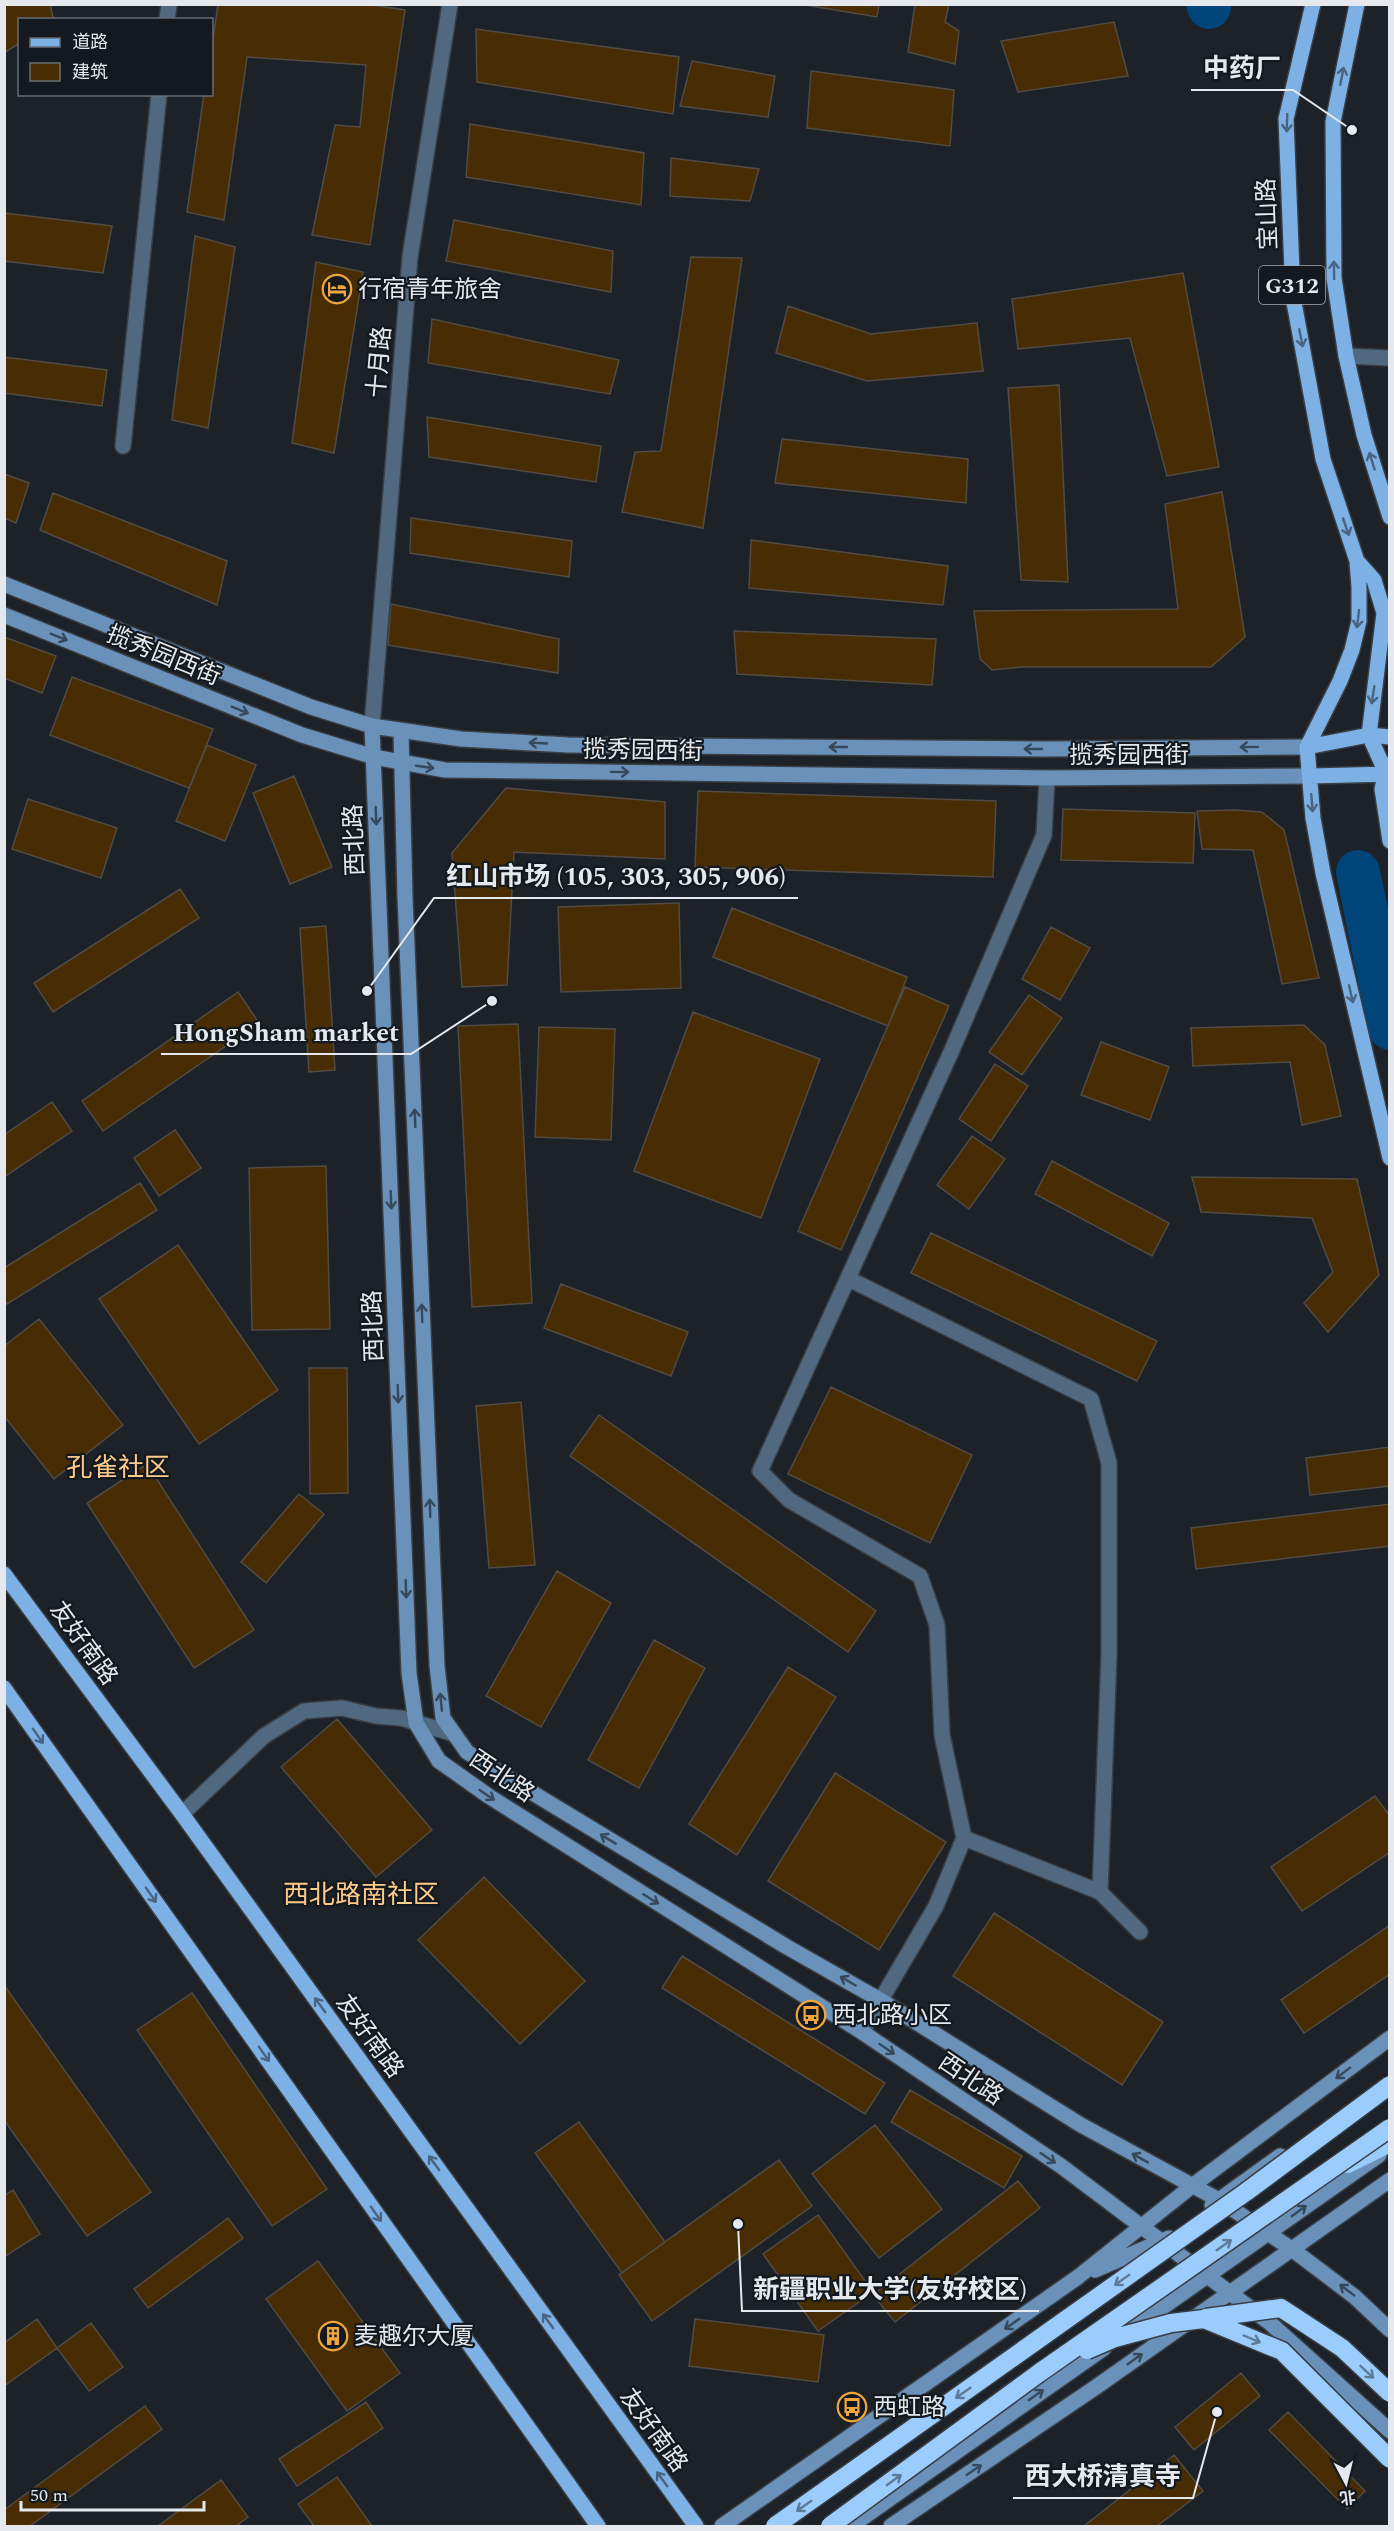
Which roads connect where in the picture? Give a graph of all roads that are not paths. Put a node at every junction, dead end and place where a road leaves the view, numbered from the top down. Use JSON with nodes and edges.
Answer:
{"nodes":[{"id":1,"x":450,"y":4,"type":"edge"},
{"id":2,"x":1313,"y":4,"type":"edge"},
{"id":3,"x":1357,"y":4,"type":"edge"},
{"id":4,"x":159,"y":96,"type":"edge"},
{"id":5,"x":1346,"y":356,"type":"junction"},
{"id":6,"x":1389,"y":358,"type":"edge"},
{"id":7,"x":123,"y":446,"type":"dead end"},
{"id":8,"x":1389,"y":517,"type":"edge"},
{"id":9,"x":1357,"y":561,"type":"junction"},
{"id":10,"x":4,"y":584,"type":"edge"},
{"id":11,"x":4,"y":615,"type":"edge"},
{"id":12,"x":372,"y":726,"type":"junction"},
{"id":13,"x":401,"y":731,"type":"junction"},
{"id":14,"x":1369,"y":735,"type":"junction"},
{"id":15,"x":1389,"y":737,"type":"edge"},
{"id":16,"x":1307,"y":747,"type":"junction"},
{"id":17,"x":374,"y":758,"type":"junction"},
{"id":18,"x":402,"y":764,"type":"junction"},
{"id":19,"x":1388,"y":769,"type":"edge"},
{"id":20,"x":1310,"y":777,"type":"junction"},
{"id":21,"x":1047,"y":778,"type":"junction"},
{"id":22,"x":1389,"y":841,"type":"edge"},
{"id":23,"x":1389,"y":1158,"type":"edge"},
{"id":24,"x":849,"y":1279,"type":"junction"},
{"id":25,"x":4,"y":1574,"type":"edge"},
{"id":26,"x":4,"y":1689,"type":"edge"},
{"id":27,"x":416,"y":1723,"type":"junction"},
{"id":28,"x":454,"y":1734,"type":"junction"},
{"id":29,"x":182,"y":1814,"type":"junction"},
{"id":30,"x":964,"y":1838,"type":"junction"},
{"id":31,"x":1100,"y":1892,"type":"junction"},
{"id":32,"x":1140,"y":1932,"type":"dead end"},
{"id":33,"x":882,"y":2001,"type":"junction"},
{"id":34,"x":862,"y":2032,"type":"junction"},
{"id":35,"x":1389,"y":2038,"type":"edge"},
{"id":36,"x":1389,"y":2077,"type":"edge"},
{"id":37,"x":1389,"y":2085,"type":"edge"},
{"id":38,"x":1389,"y":2128,"type":"edge"},
{"id":39,"x":1389,"y":2146,"type":"edge"},
{"id":40,"x":1320,"y":2178,"type":"junction"},
{"id":41,"x":1389,"y":2180,"type":"edge"},
{"id":42,"x":1192,"y":2186,"type":"junction"},
{"id":43,"x":1219,"y":2200,"type":"junction"},
{"id":44,"x":1143,"y":2228,"type":"junction"},
{"id":45,"x":1268,"y":2234,"type":"junction"},
{"id":46,"x":1163,"y":2243,"type":"junction"},
{"id":47,"x":1293,"y":2250,"type":"junction"},
{"id":48,"x":1209,"y":2276,"type":"junction"},
{"id":49,"x":1078,"y":2277,"type":"junction"},
{"id":50,"x":1230,"y":2292,"type":"junction"},
{"id":51,"x":1204,"y":2319,"type":"junction"},
{"id":52,"x":1389,"y":2330,"type":"edge"},
{"id":53,"x":1039,"y":2373,"type":"junction"},
{"id":54,"x":1389,"y":2393,"type":"edge"},
{"id":55,"x":1389,"y":2431,"type":"edge"},
{"id":56,"x":1389,"y":2459,"type":"edge"},
{"id":57,"x":598,"y":2526,"type":"edge"},
{"id":58,"x":696,"y":2526,"type":"edge"},
{"id":59,"x":722,"y":2526,"type":"edge"},
{"id":60,"x":775,"y":2526,"type":"edge"},
{"id":61,"x":830,"y":2526,"type":"edge"},
{"id":62,"x":851,"y":2526,"type":"edge"},
{"id":63,"x":891,"y":2526,"type":"edge"}],
"edges":[{"from":1,"to":12,"type":"street","name":"十月路"},
{"from":2,"to":9,"type":"main road","name":"宝山路","number":"G312","one_way":true},
{"from":5,"to":3,"type":"main road","number":"G312","one_way":true},
{"from":4,"to":7,"type":"street"},
{"from":5,"to":6,"type":"street"},
{"from":8,"to":5,"type":"main road","number":"G312","one_way":true},
{"from":9,"to":14,"type":"main road","one_way":true},
{"from":9,"to":16,"type":"main road","one_way":true},
{"from":10,"to":12,"type":"main road","name":"揽秀园西街"},
{"from":11,"to":17,"type":"main road","name":"揽秀园西街","one_way":true},
{"from":12,"to":13,"type":"main road","name":"揽秀园西街"},
{"from":12,"to":17,"type":"main road","name":"西北路"},
{"from":16,"to":13,"type":"main road","name":"揽秀园西街","one_way":true},
{"from":13,"to":18,"type":"main road","name":"西北路"},
{"from":14,"to":15,"type":"main road"},
{"from":14,"to":16,"type":"main road"},
{"from":14,"to":19,"type":"main road"},
{"from":16,"to":20,"type":"main road"},
{"from":17,"to":18,"type":"main road","name":"揽秀园西街"},
{"from":17,"to":27,"type":"main road","name":"西北路","one_way":true},
{"from":18,"to":21,"type":"main road","name":"揽秀园西街","one_way":true},
{"from":28,"to":18,"type":"main road","name":"西北路","one_way":true},
{"from":19,"to":20,"type":"main road"},
{"from":19,"to":22,"type":"main road"},
{"from":20,"to":21,"type":"main road","name":"揽秀园西街"},
{"from":20,"to":23,"type":"main road","one_way":true},
{"from":21,"to":24,"type":"street"},
{"from":24,"to":30,"type":"street"},
{"from":24,"to":31,"type":"street"},
{"from":25,"to":29,"type":"main road","name":"友好南路"},
{"from":26,"to":57,"type":"main road","one_way":true},
{"from":27,"to":28,"type":"street"},
{"from":27,"to":29,"type":"street"},
{"from":27,"to":34,"type":"main road","name":"西北路","one_way":true},
{"from":33,"to":28,"type":"main road","name":"西北路","one_way":true},
{"from":58,"to":29,"type":"main road","name":"友好南路","one_way":true},
{"from":30,"to":31,"type":"street"},
{"from":30,"to":33,"type":"street"},
{"from":31,"to":32,"type":"street"},
{"from":33,"to":34,"type":"street"},
{"from":42,"to":33,"type":"main road","name":"西北路","one_way":true},
{"from":34,"to":44,"type":"main road","name":"西北路","one_way":true},
{"from":35,"to":42,"type":"main road","one_way":true},
{"from":36,"to":43,"type":"main road"},
{"from":37,"to":60,"type":"highway","one_way":true,"bridge":true},
{"from":38,"to":40,"type":"highway","bridge":true},
{"from":39,"to":40,"type":"highway","bridge":true},
{"from":45,"to":39,"type":"main road","one_way":true},
{"from":53,"to":40,"type":"highway","one_way":true,"bridge":true},
{"from":41,"to":47,"type":"main road"},
{"from":42,"to":43,"type":"main road","name":"西北路"},
{"from":42,"to":44,"type":"main road"},
{"from":43,"to":45,"type":"main road","name":"西北路"},
{"from":43,"to":46,"type":"main road"},
{"from":44,"to":46,"type":"main road","name":"西北路"},
{"from":44,"to":49,"type":"main road"},
{"from":45,"to":47,"type":"main road","name":"西北路"},
{"from":45,"to":48,"type":"main road"},
{"from":46,"to":48,"type":"main road","name":"西北路"},
{"from":46,"to":49,"type":"main road"},
{"from":47,"to":50,"type":"main road"},
{"from":52,"to":47,"type":"main road","name":"西北路","one_way":true},
{"from":48,"to":50,"type":"main road","name":"西北路"},
{"from":62,"to":48,"type":"main road","one_way":true},
{"from":49,"to":59,"type":"main road","one_way":true},
{"from":50,"to":55,"type":"main road","name":"西北路"},
{"from":63,"to":50,"type":"main road","one_way":true},
{"from":51,"to":53,"type":"highway","bridge":true},
{"from":51,"to":54,"type":"highway","one_way":true,"bridge":true},
{"from":51,"to":56,"type":"highway","one_way":true,"bridge":true},
{"from":61,"to":53,"type":"highway","one_way":true,"bridge":true}]}
